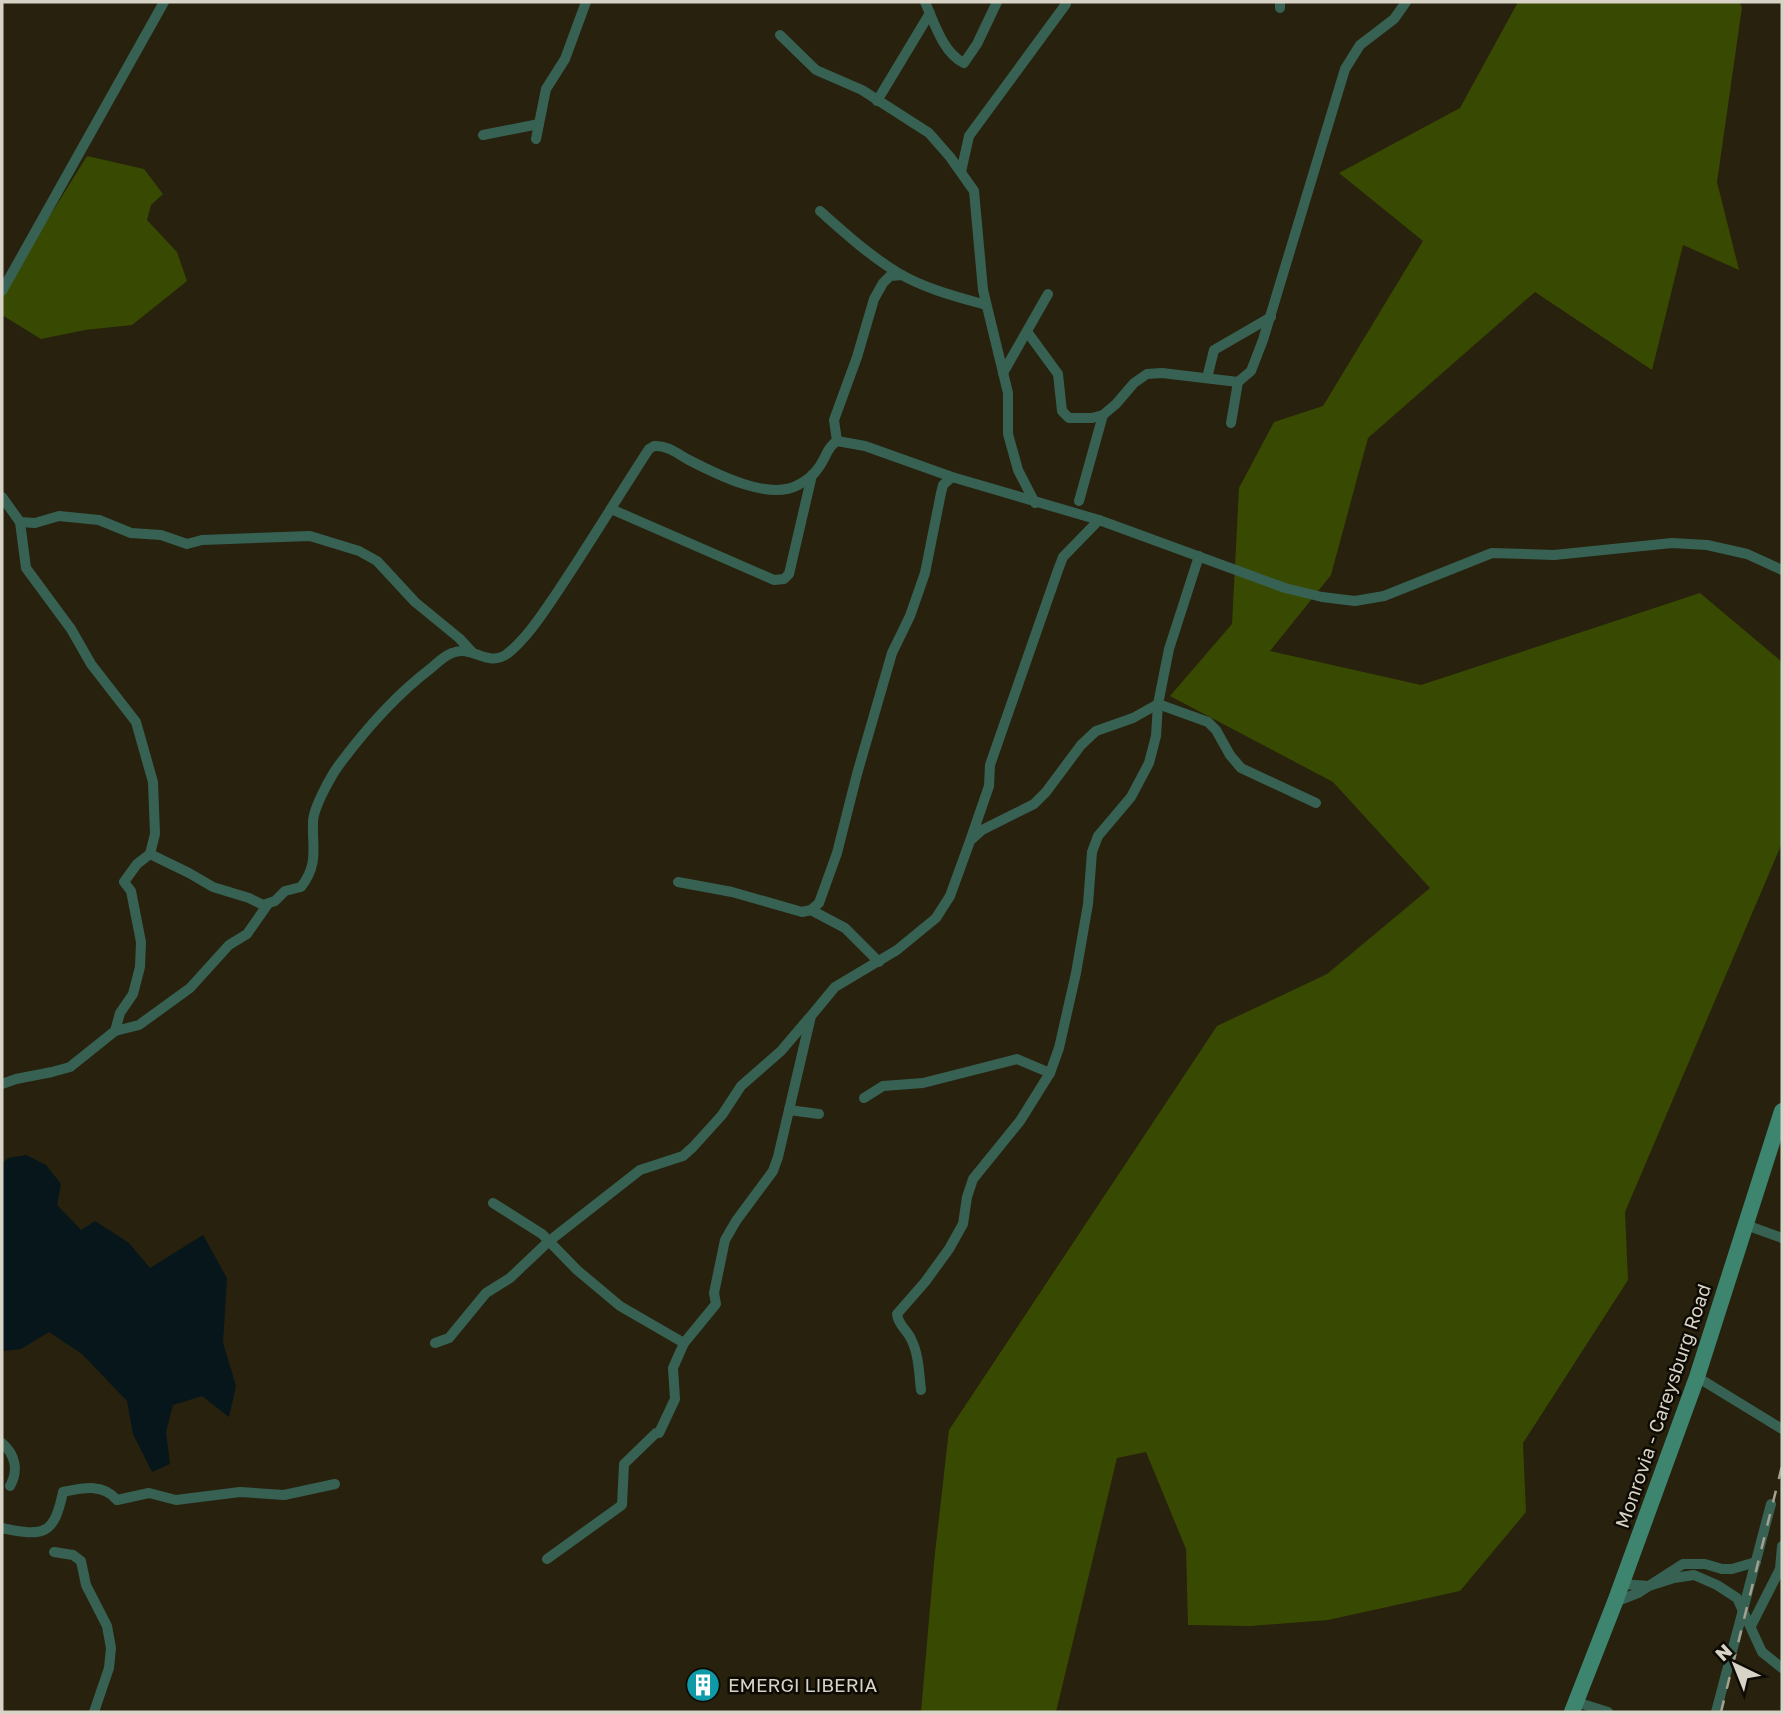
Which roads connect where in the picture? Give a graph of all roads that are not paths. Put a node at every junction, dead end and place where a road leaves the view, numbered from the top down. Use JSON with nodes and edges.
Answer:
{"nodes":[{"id":1,"x":164,"y":2,"type":"edge"},
{"id":2,"x":586,"y":2,"type":"edge"},
{"id":3,"x":997,"y":2,"type":"edge"},
{"id":4,"x":1406,"y":2,"type":"edge"},
{"id":5,"x":1066,"y":4,"type":"dead end"},
{"id":6,"x":927,"y":7,"type":"edge"},
{"id":7,"x":780,"y":35,"type":"dead end"},
{"id":8,"x":877,"y":101,"type":"junction"},
{"id":9,"x":539,"y":124,"type":"junction"},
{"id":10,"x":483,"y":135,"type":"dead end"},
{"id":11,"x":536,"y":139,"type":"dead end"},
{"id":12,"x":961,"y":172,"type":"junction"},
{"id":13,"x":820,"y":211,"type":"dead end"},
{"id":14,"x":902,"y":275,"type":"junction"},
{"id":15,"x":2,"y":291,"type":"edge"},
{"id":16,"x":1048,"y":294,"type":"dead end"},
{"id":17,"x":986,"y":305,"type":"junction"},
{"id":18,"x":1271,"y":317,"type":"junction"},
{"id":19,"x":1028,"y":333,"type":"junction"},
{"id":20,"x":1003,"y":373,"type":"junction"},
{"id":21,"x":1207,"y":378,"type":"junction"},
{"id":22,"x":1238,"y":382,"type":"junction"},
{"id":23,"x":1103,"y":415,"type":"junction"},
{"id":24,"x":1231,"y":423,"type":"dead end"},
{"id":25,"x":837,"y":440,"type":"junction"},
{"id":26,"x":812,"y":475,"type":"junction"},
{"id":27,"x":952,"y":477,"type":"junction"},
{"id":28,"x":2,"y":497,"type":"edge"},
{"id":29,"x":1079,"y":501,"type":"dead end"},
{"id":30,"x":1035,"y":503,"type":"junction"},
{"id":31,"x":611,"y":509,"type":"junction"},
{"id":32,"x":1099,"y":520,"type":"junction"},
{"id":33,"x":20,"y":522,"type":"junction"},
{"id":34,"x":1199,"y":556,"type":"junction"},
{"id":35,"x":1782,"y":570,"type":"edge"},
{"id":36,"x":472,"y":652,"type":"junction"},
{"id":37,"x":1158,"y":704,"type":"junction"},
{"id":38,"x":1316,"y":803,"type":"dead end"},
{"id":39,"x":978,"y":829,"type":"junction"},
{"id":40,"x":150,"y":854,"type":"junction"},
{"id":41,"x":678,"y":882,"type":"dead end"},
{"id":42,"x":268,"y":904,"type":"junction"},
{"id":43,"x":811,"y":910,"type":"junction"},
{"id":44,"x":879,"y":962,"type":"junction"},
{"id":45,"x":811,"y":1016,"type":"junction"},
{"id":46,"x":115,"y":1031,"type":"junction"},
{"id":47,"x":1050,"y":1073,"type":"junction"},
{"id":48,"x":2,"y":1084,"type":"edge"},
{"id":49,"x":864,"y":1098,"type":"dead end"},
{"id":50,"x":789,"y":1111,"type":"junction"},
{"id":51,"x":1782,"y":1111,"type":"edge"},
{"id":52,"x":819,"y":1114,"type":"dead end"},
{"id":53,"x":493,"y":1203,"type":"dead end"},
{"id":54,"x":1746,"y":1225,"type":"junction"},
{"id":55,"x":1782,"y":1238,"type":"edge"},
{"id":56,"x":548,"y":1242,"type":"junction"},
{"id":57,"x":435,"y":1343,"type":"dead end"},
{"id":58,"x":684,"y":1343,"type":"junction"},
{"id":59,"x":1697,"y":1377,"type":"junction"},
{"id":60,"x":921,"y":1390,"type":"dead end"},
{"id":61,"x":1782,"y":1429,"type":"edge"},
{"id":62,"x":2,"y":1443,"type":"edge"},
{"id":63,"x":335,"y":1484,"type":"dead end"},
{"id":64,"x":10,"y":1486,"type":"dead end"},
{"id":65,"x":1771,"y":1504,"type":"dead end"},
{"id":66,"x":2,"y":1528,"type":"edge"},
{"id":67,"x":1782,"y":1546,"type":"edge"},
{"id":68,"x":54,"y":1552,"type":"dead end"},
{"id":69,"x":547,"y":1559,"type":"dead end"},
{"id":70,"x":1756,"y":1562,"type":"junction"},
{"id":71,"x":1621,"y":1584,"type":"junction"},
{"id":72,"x":1649,"y":1586,"type":"junction"},
{"id":73,"x":1615,"y":1602,"type":"junction"},
{"id":74,"x":1743,"y":1611,"type":"junction"},
{"id":75,"x":1751,"y":1626,"type":"junction"},
{"id":76,"x":1782,"y":1668,"type":"edge"},
{"id":77,"x":1574,"y":1707,"type":"edge"},
{"id":78,"x":94,"y":1712,"type":"edge"},
{"id":79,"x":1608,"y":1712,"type":"edge"},
{"id":80,"x":1716,"y":1712,"type":"edge"}],
"edges":[{"from":1,"to":15,"type":"street"},
{"from":2,"to":9,"type":"street"},
{"from":3,"to":6,"type":"street"},
{"from":4,"to":18,"type":"street"},
{"from":5,"to":12,"type":"street"},
{"from":6,"to":8,"type":"street"},
{"from":7,"to":8,"type":"street"},
{"from":8,"to":12,"type":"street"},
{"from":9,"to":10,"type":"street"},
{"from":9,"to":11,"type":"street"},
{"from":12,"to":17,"type":"street"},
{"from":13,"to":14,"type":"street"},
{"from":14,"to":17,"type":"street"},
{"from":14,"to":25,"type":"street"},
{"from":16,"to":19,"type":"street"},
{"from":17,"to":20,"type":"street"},
{"from":18,"to":21,"type":"street"},
{"from":18,"to":22,"type":"street"},
{"from":19,"to":20,"type":"street"},
{"from":19,"to":23,"type":"street"},
{"from":20,"to":30,"type":"street"},
{"from":21,"to":22,"type":"street"},
{"from":21,"to":23,"type":"street"},
{"from":22,"to":24,"type":"street"},
{"from":23,"to":29,"type":"street"},
{"from":25,"to":26,"type":"street"},
{"from":25,"to":27,"type":"street"},
{"from":26,"to":31,"type":"street"},
{"from":26,"to":31,"type":"street"},
{"from":27,"to":30,"type":"street"},
{"from":27,"to":43,"type":"street"},
{"from":28,"to":33,"type":"street"},
{"from":30,"to":32,"type":"street"},
{"from":31,"to":36,"type":"street"},
{"from":32,"to":34,"type":"street"},
{"from":32,"to":39,"type":"street"},
{"from":33,"to":36,"type":"street"},
{"from":33,"to":40,"type":"street"},
{"from":34,"to":35,"type":"street"},
{"from":34,"to":37,"type":"street"},
{"from":36,"to":42,"type":"street"},
{"from":37,"to":38,"type":"street"},
{"from":37,"to":39,"type":"street"},
{"from":37,"to":47,"type":"street"},
{"from":39,"to":44,"type":"street"},
{"from":40,"to":42,"type":"street"},
{"from":40,"to":46,"type":"street"},
{"from":41,"to":43,"type":"street"},
{"from":42,"to":46,"type":"street"},
{"from":43,"to":44,"type":"street"},
{"from":44,"to":45,"type":"street"},
{"from":45,"to":50,"type":"street"},
{"from":45,"to":56,"type":"street"},
{"from":46,"to":48,"type":"street"},
{"from":47,"to":49,"type":"street"},
{"from":47,"to":60,"type":"street"},
{"from":50,"to":52,"type":"street"},
{"from":50,"to":58,"type":"street"},
{"from":51,"to":54,"type":"main road","name":"Monrovia - Careysburg Road"},
{"from":53,"to":56,"type":"street"},
{"from":54,"to":55,"type":"street"},
{"from":54,"to":59,"type":"main road","name":"Monrovia - Careysburg Road"},
{"from":56,"to":57,"type":"street"},
{"from":56,"to":58,"type":"street"},
{"from":58,"to":69,"type":"street"},
{"from":59,"to":61,"type":"street"},
{"from":59,"to":71,"type":"main road","name":"Monrovia - Careysburg Road"},
{"from":62,"to":64,"type":"street"},
{"from":63,"to":66,"type":"street"},
{"from":65,"to":70,"type":"street"},
{"from":67,"to":75,"type":"street"},
{"from":68,"to":78,"type":"street"},
{"from":70,"to":72,"type":"street"},
{"from":70,"to":74,"type":"street"},
{"from":71,"to":72,"type":"street"},
{"from":71,"to":73,"type":"main road","name":"Monrovia - Careysburg Road"},
{"from":72,"to":73,"type":"street"},
{"from":72,"to":74,"type":"street"},
{"from":73,"to":77,"type":"main road","name":"Monrovia - Careysburg Road"},
{"from":74,"to":75,"type":"street"},
{"from":74,"to":80,"type":"street"},
{"from":75,"to":76,"type":"street"},
{"from":77,"to":79,"type":"street"}]}
